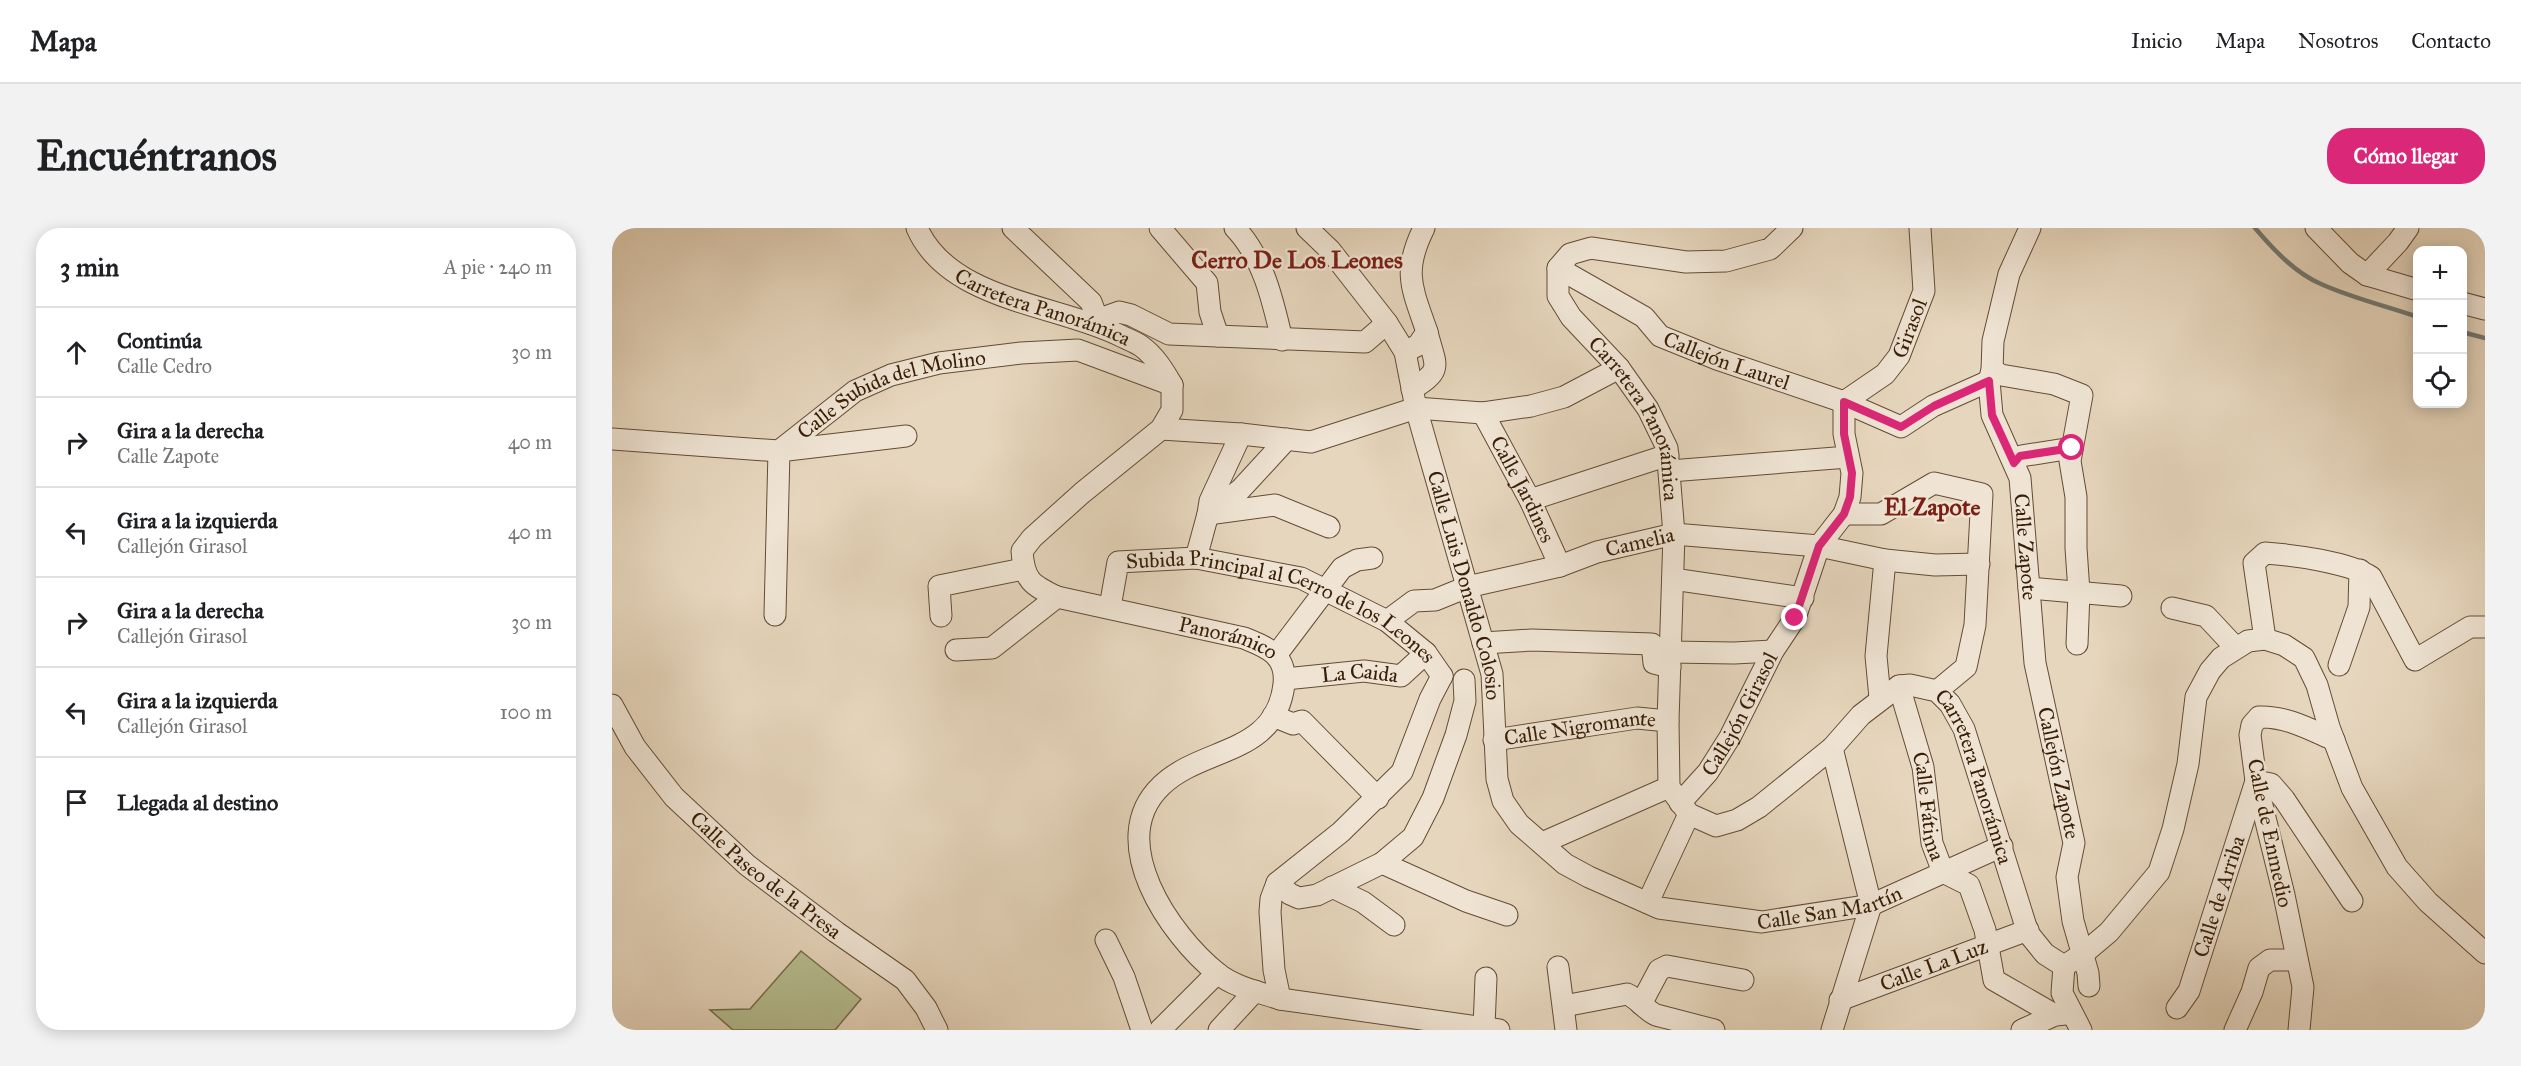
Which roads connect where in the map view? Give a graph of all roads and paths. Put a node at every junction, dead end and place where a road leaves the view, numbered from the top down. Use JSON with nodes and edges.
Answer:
{"nodes":[{"id":1,"x":916,"y":228,"type":"edge"},
{"id":2,"x":1160,"y":228,"type":"edge"},
{"id":3,"x":1235,"y":228,"type":"edge"},
{"id":4,"x":1307,"y":228,"type":"edge"},
{"id":5,"x":1424,"y":228,"type":"edge"},
{"id":6,"x":1792,"y":228,"type":"edge"},
{"id":7,"x":1920,"y":228,"type":"edge"},
{"id":8,"x":2030,"y":228,"type":"edge"},
{"id":9,"x":2316,"y":228,"type":"edge"},
{"id":10,"x":1015,"y":229,"type":"edge"},
{"id":11,"x":2404,"y":229,"type":"edge"},
{"id":12,"x":1558,"y":268,"type":"junction"},
{"id":13,"x":2367,"y":275,"type":"junction"},
{"id":14,"x":2413,"y":289,"type":"edge"},
{"id":15,"x":2467,"y":304,"type":"edge"},
{"id":16,"x":2485,"y":309,"type":"edge"},
{"id":17,"x":1387,"y":323,"type":"junction"},
{"id":18,"x":1153,"y":325,"type":"junction"},
{"id":19,"x":1100,"y":326,"type":"junction"},
{"id":20,"x":1427,"y":332,"type":"junction"},
{"id":21,"x":1218,"y":336,"type":"junction"},
{"id":22,"x":1282,"y":340,"type":"junction"},
{"id":23,"x":1141,"y":346,"type":"junction"},
{"id":24,"x":1405,"y":352,"type":"junction"},
{"id":25,"x":1619,"y":368,"type":"junction"},
{"id":26,"x":1990,"y":376,"type":"junction"},
{"id":27,"x":1172,"y":385,"type":"junction"},
{"id":28,"x":1414,"y":398,"type":"junction"},
{"id":29,"x":1844,"y":402,"type":"junction"},
{"id":30,"x":1483,"y":413,"type":"junction"},
{"id":31,"x":1161,"y":429,"type":"junction"},
{"id":32,"x":1241,"y":434,"type":"junction"},
{"id":33,"x":906,"y":435,"type":"dead end"},
{"id":34,"x":612,"y":439,"type":"edge"},
{"id":35,"x":1287,"y":439,"type":"junction"},
{"id":36,"x":2072,"y":448,"type":"junction"},
{"id":37,"x":779,"y":450,"type":"junction"},
{"id":38,"x":1848,"y":457,"type":"junction"},
{"id":39,"x":1669,"y":463,"type":"junction"},
{"id":40,"x":2014,"y":463,"type":"junction"},
{"id":41,"x":1530,"y":500,"type":"junction"},
{"id":42,"x":1208,"y":514,"type":"junction"},
{"id":43,"x":1844,"y":514,"type":"junction"},
{"id":44,"x":1329,"y":526,"type":"dead end"},
{"id":45,"x":1674,"y":534,"type":"junction"},
{"id":46,"x":1819,"y":546,"type":"junction"},
{"id":47,"x":1196,"y":558,"type":"junction"},
{"id":48,"x":1372,"y":558,"type":"dead end"},
{"id":49,"x":1885,"y":560,"type":"junction"},
{"id":50,"x":1979,"y":564,"type":"junction"},
{"id":51,"x":1560,"y":566,"type":"junction"},
{"id":52,"x":1023,"y":569,"type":"junction"},
{"id":53,"x":2360,"y":570,"type":"junction"},
{"id":54,"x":1673,"y":579,"type":"junction"},
{"id":55,"x":1467,"y":587,"type":"junction"},
{"id":56,"x":2030,"y":588,"type":"junction"},
{"id":57,"x":1328,"y":589,"type":"junction"},
{"id":58,"x":2079,"y":592,"type":"junction"},
{"id":59,"x":2121,"y":596,"type":"dead end"},
{"id":60,"x":1057,"y":597,"type":"junction"},
{"id":61,"x":1803,"y":598,"type":"junction"},
{"id":62,"x":1110,"y":607,"type":"junction"},
{"id":63,"x":2172,"y":608,"type":"dead end"},
{"id":64,"x":775,"y":615,"type":"dead end"},
{"id":65,"x":941,"y":616,"type":"dead end"},
{"id":66,"x":1387,"y":621,"type":"junction"},
{"id":67,"x":2485,"y":627,"type":"edge"},
{"id":68,"x":2265,"y":639,"type":"junction"},
{"id":69,"x":1483,"y":643,"type":"junction"},
{"id":70,"x":2077,"y":644,"type":"dead end"},
{"id":71,"x":2235,"y":647,"type":"junction"},
{"id":72,"x":956,"y":650,"type":"dead end"},
{"id":73,"x":1773,"y":651,"type":"junction"},
{"id":74,"x":1426,"y":653,"type":"junction"},
{"id":75,"x":1277,"y":654,"type":"junction"},
{"id":76,"x":1670,"y":660,"type":"junction"},
{"id":77,"x":2035,"y":663,"type":"joint"},
{"id":78,"x":2339,"y":665,"type":"dead end"},
{"id":79,"x":1492,"y":674,"type":"junction"},
{"id":80,"x":1442,"y":676,"type":"junction"},
{"id":81,"x":1285,"y":679,"type":"junction"},
{"id":82,"x":1464,"y":680,"type":"junction"},
{"id":83,"x":1899,"y":686,"type":"junction"},
{"id":84,"x":1937,"y":691,"type":"junction"},
{"id":85,"x":1880,"y":698,"type":"junction"},
{"id":86,"x":612,"y":705,"type":"edge"},
{"id":87,"x":1274,"y":716,"type":"junction"},
{"id":88,"x":1668,"y":721,"type":"junction"},
{"id":89,"x":1494,"y":740,"type":"junction"},
{"id":90,"x":2334,"y":740,"type":"junction"},
{"id":91,"x":1832,"y":748,"type":"junction"},
{"id":92,"x":2256,"y":781,"type":"junction"},
{"id":93,"x":1378,"y":798,"type":"junction"},
{"id":94,"x":1679,"y":801,"type":"junction"},
{"id":95,"x":1542,"y":843,"type":"junction"},
{"id":96,"x":2002,"y":846,"type":"junction"},
{"id":97,"x":1382,"y":862,"type":"junction"},
{"id":98,"x":1299,"y":865,"type":"junction"},
{"id":99,"x":1943,"y":873,"type":"junction"},
{"id":100,"x":1277,"y":883,"type":"junction"},
{"id":101,"x":1324,"y":891,"type":"junction"},
{"id":102,"x":2352,"y":901,"type":"dead end"},
{"id":103,"x":1648,"y":902,"type":"junction"},
{"id":104,"x":1871,"y":905,"type":"junction"},
{"id":105,"x":1507,"y":915,"type":"dead end"},
{"id":106,"x":1394,"y":925,"type":"dead end"},
{"id":107,"x":2028,"y":930,"type":"junction"},
{"id":108,"x":1106,"y":940,"type":"dead end"},
{"id":109,"x":1988,"y":946,"type":"junction"},
{"id":110,"x":2485,"y":953,"type":"edge"},
{"id":111,"x":2083,"y":954,"type":"junction"},
{"id":112,"x":2297,"y":960,"type":"junction"},
{"id":113,"x":2064,"y":966,"type":"junction"},
{"id":114,"x":1558,"y":967,"type":"dead end"},
{"id":115,"x":1217,"y":973,"type":"junction"},
{"id":116,"x":1486,"y":978,"type":"dead end"},
{"id":117,"x":1743,"y":980,"type":"dead end"},
{"id":118,"x":2089,"y":986,"type":"dead end"},
{"id":119,"x":1255,"y":991,"type":"junction"},
{"id":120,"x":1280,"y":999,"type":"junction"},
{"id":121,"x":1840,"y":1000,"type":"junction"},
{"id":122,"x":1641,"y":1004,"type":"junction"},
{"id":123,"x":1564,"y":1006,"type":"junction"},
{"id":124,"x":2177,"y":1008,"type":"dead end"},
{"id":125,"x":2070,"y":1020,"type":"edge"},
{"id":126,"x":1492,"y":1028,"type":"edge"},
{"id":127,"x":937,"y":1030,"type":"edge"},
{"id":128,"x":1142,"y":1030,"type":"edge"},
{"id":129,"x":1160,"y":1030,"type":"edge"},
{"id":130,"x":1219,"y":1030,"type":"edge"},
{"id":131,"x":1566,"y":1030,"type":"edge"},
{"id":132,"x":1714,"y":1030,"type":"edge"},
{"id":133,"x":1832,"y":1030,"type":"edge"},
{"id":134,"x":2022,"y":1030,"type":"edge"},
{"id":135,"x":2235,"y":1030,"type":"edge"},
{"id":136,"x":2299,"y":1030,"type":"edge"}],
"edges":[{"from":1,"to":19,"type":"street","name":"Carretera Panorámica"},
{"from":2,"to":21,"type":"street"},
{"from":3,"to":22,"type":"street"},
{"from":4,"to":17,"type":"street","name":"Calle Luis Donaldo Colosio"},
{"from":5,"to":20,"type":"street"},
{"from":6,"to":12,"type":"street"},
{"from":7,"to":29,"type":"street","name":"Girasol"},
{"from":8,"to":26,"type":"street","name":"Calle Zapote"},
{"from":9,"to":13,"type":"street"},
{"from":10,"to":19,"type":"street"},
{"from":11,"to":13,"type":"street"},
{"from":12,"to":25,"type":"street","name":"Carretera Panorámica"},
{"from":12,"to":29,"type":"street","name":"Callejón Laurel"},
{"from":13,"to":14,"type":"street"},
{"from":15,"to":16,"type":"street"},
{"from":17,"to":22,"type":"street"},
{"from":17,"to":24,"type":"street","name":"Calle Luis Donaldo Colosio"},
{"from":18,"to":19,"type":"street"},
{"from":18,"to":21,"type":"street"},
{"from":18,"to":23,"type":"street"},
{"from":19,"to":23,"type":"street","name":"Carretera Panorámica"},
{"from":20,"to":24,"type":"street"},
{"from":20,"to":28,"type":"street"},
{"from":21,"to":22,"type":"street"},
{"from":23,"to":27,"type":"street","name":"Carretera Panorámica"},
{"from":24,"to":28,"type":"street","name":"Calle Luis Donaldo Colosio"},
{"from":25,"to":30,"type":"street"},
{"from":25,"to":39,"type":"street","name":"Carretera Panorámica"},
{"from":26,"to":29,"type":"street"},
{"from":26,"to":36,"type":"street"},
{"from":26,"to":40,"type":"street","name":"Calle Zapote"},
{"from":27,"to":31,"type":"street"},
{"from":27,"to":37,"type":"street","name":"Calle Subida del Molino"},
{"from":28,"to":30,"type":"street"},
{"from":28,"to":35,"type":"street"},
{"from":28,"to":55,"type":"street","name":"Calle Luis Donaldo Colosio"},
{"from":29,"to":38,"type":"street","name":"Callejón Girasol"},
{"from":30,"to":41,"type":"street","name":"Calle Jardines"},
{"from":31,"to":32,"type":"street"},
{"from":31,"to":52,"type":"street"},
{"from":32,"to":35,"type":"street"},
{"from":32,"to":42,"type":"street"},
{"from":33,"to":37,"type":"street"},
{"from":34,"to":37,"type":"street","name":"Calle Subida del Molino"},
{"from":35,"to":42,"type":"street"},
{"from":36,"to":40,"type":"street"},
{"from":36,"to":58,"type":"street"},
{"from":37,"to":64,"type":"street"},
{"from":38,"to":39,"type":"street"},
{"from":38,"to":43,"type":"street","name":"Callejón Girasol"},
{"from":39,"to":41,"type":"street"},
{"from":39,"to":45,"type":"street","name":"Carretera Panorámica"},
{"from":40,"to":56,"type":"street","name":"Calle Zapote"},
{"from":41,"to":51,"type":"street","name":"Calle Jardines"},
{"from":42,"to":44,"type":"street"},
{"from":42,"to":47,"type":"street"},
{"from":43,"to":46,"type":"street","name":"Callejón Girasol"},
{"from":43,"to":50,"type":"street"},
{"from":45,"to":46,"type":"street","name":"Camelia"},
{"from":45,"to":51,"type":"street","name":"Camelia"},
{"from":45,"to":54,"type":"street","name":"Carretera Panorámica"},
{"from":46,"to":49,"type":"street","name":"Camelia"},
{"from":46,"to":61,"type":"street","name":"Callejón Girasol"},
{"from":47,"to":57,"type":"street","name":"Subida Principal al Cerro de los Leones"},
{"from":47,"to":62,"type":"street","name":"Subida Principal al Cerro de los Leones"},
{"from":48,"to":57,"type":"street"},
{"from":49,"to":50,"type":"street","name":"Camelia"},
{"from":49,"to":85,"type":"street"},
{"from":50,"to":84,"type":"street"},
{"from":51,"to":55,"type":"street","name":"Camelia"},
{"from":52,"to":60,"type":"street","name":"Panorámico"},
{"from":52,"to":65,"type":"street"},
{"from":53,"to":67,"type":"street"},
{"from":53,"to":68,"type":"street"},
{"from":53,"to":78,"type":"street"},
{"from":54,"to":61,"type":"street"},
{"from":54,"to":76,"type":"street","name":"Carretera Panorámica"},
{"from":55,"to":66,"type":"street","name":"Camelia"},
{"from":55,"to":69,"type":"street","name":"Calle Luis Donaldo Colosio"},
{"from":56,"to":58,"type":"street"},
{"from":56,"to":77,"type":"street","name":"Calle Zapote"},
{"from":57,"to":66,"type":"street","name":"Subida Principal al Cerro de los Leones"},
{"from":57,"to":75,"type":"street"},
{"from":58,"to":59,"type":"street"},
{"from":58,"to":70,"type":"street"},
{"from":60,"to":62,"type":"street","name":"Panorámico"},
{"from":60,"to":72,"type":"street"},
{"from":61,"to":73,"type":"street","name":"Callejón Girasol"},
{"from":62,"to":75,"type":"street","name":"Panorámico"},
{"from":63,"to":71,"type":"street"},
{"from":66,"to":74,"type":"street","name":"Subida Principal al Cerro de los Leones"},
{"from":68,"to":71,"type":"street"},
{"from":68,"to":90,"type":"street"},
{"from":69,"to":76,"type":"street"},
{"from":69,"to":79,"type":"street","name":"Calle Luis Donaldo Colosio"},
{"from":71,"to":111,"type":"street"},
{"from":73,"to":76,"type":"street"},
{"from":73,"to":94,"type":"street","name":"Callejón Girasol"},
{"from":74,"to":80,"type":"street","name":"Subida Principal al Cerro de los Leones"},
{"from":74,"to":81,"type":"street","name":"La Caida"},
{"from":75,"to":81,"type":"street","name":"Panorámico"},
{"from":76,"to":88,"type":"street","name":"Carretera Panorámica"},
{"from":77,"to":111,"type":"street","name":"Callejón Zapote"},
{"from":79,"to":82,"type":"street"},
{"from":79,"to":89,"type":"street","name":"Calle Luis Donaldo Colosio"},
{"from":80,"to":82,"type":"street"},
{"from":80,"to":93,"type":"street"},
{"from":81,"to":87,"type":"street","name":"Panorámico"},
{"from":82,"to":97,"type":"street"},
{"from":83,"to":84,"type":"street","name":"Carretera Panorámica"},
{"from":83,"to":85,"type":"street","name":"Carretera Panorámica"},
{"from":83,"to":99,"type":"street","name":"Calle Fátima"},
{"from":84,"to":96,"type":"street","name":"Carretera Panorámica"},
{"from":85,"to":91,"type":"street","name":"Carretera Panorámica"},
{"from":86,"to":127,"type":"street","name":"Calle Paseo de la Presa"},
{"from":87,"to":93,"type":"street"},
{"from":87,"to":115,"type":"street","name":"Panorámico"},
{"from":88,"to":89,"type":"street","name":"Calle Nigromante"},
{"from":88,"to":94,"type":"street","name":"Carretera Panorámica"},
{"from":89,"to":95,"type":"street","name":"Calle Luis Donaldo Colosio"},
{"from":90,"to":92,"type":"street","name":"Calle de Enmedio"},
{"from":90,"to":110,"type":"street"},
{"from":91,"to":94,"type":"street","name":"Carretera Panorámica"},
{"from":91,"to":104,"type":"street"},
{"from":92,"to":102,"type":"street"},
{"from":92,"to":112,"type":"street","name":"Calle de Enmedio"},
{"from":92,"to":124,"type":"street","name":"Calle de Arriba"},
{"from":93,"to":98,"type":"street"},
{"from":94,"to":95,"type":"street"},
{"from":94,"to":103,"type":"street"},
{"from":95,"to":103,"type":"street","name":"Calle Luis Donaldo Colosio"},
{"from":96,"to":99,"type":"street","name":"Calle San Martín"},
{"from":96,"to":107,"type":"street","name":"Carretera Panorámica"},
{"from":97,"to":101,"type":"street"},
{"from":97,"to":105,"type":"street"},
{"from":98,"to":100,"type":"street"},
{"from":98,"to":101,"type":"street"},
{"from":99,"to":104,"type":"street","name":"Calle San Martín"},
{"from":99,"to":109,"type":"street","name":"Calle Fátima"},
{"from":100,"to":101,"type":"street"},
{"from":100,"to":120,"type":"street"},
{"from":101,"to":106,"type":"street"},
{"from":103,"to":104,"type":"street","name":"Calle San Martín"},
{"from":104,"to":121,"type":"street"},
{"from":107,"to":109,"type":"street","name":"Calle La Luz"},
{"from":107,"to":113,"type":"street","name":"Carretera Panorámica"},
{"from":108,"to":128,"type":"street"},
{"from":109,"to":121,"type":"street","name":"Calle La Luz"},
{"from":109,"to":125,"type":"street","name":"Calle Fátima"},
{"from":111,"to":113,"type":"street"},
{"from":111,"to":118,"type":"street"},
{"from":112,"to":135,"type":"street"},
{"from":112,"to":136,"type":"street","name":"Calle de Enmedio"},
{"from":113,"to":125,"type":"street"},
{"from":114,"to":123,"type":"street"},
{"from":115,"to":119,"type":"street","name":"Panorámico"},
{"from":115,"to":129,"type":"street"},
{"from":116,"to":126,"type":"street"},
{"from":117,"to":122,"type":"street"},
{"from":119,"to":120,"type":"street","name":"Panorámico"},
{"from":119,"to":130,"type":"street"},
{"from":120,"to":126,"type":"street","name":"Panorámico"},
{"from":121,"to":133,"type":"street"},
{"from":122,"to":123,"type":"street"},
{"from":122,"to":132,"type":"street"},
{"from":123,"to":131,"type":"street"},
{"from":125,"to":134,"type":"street"}]}
